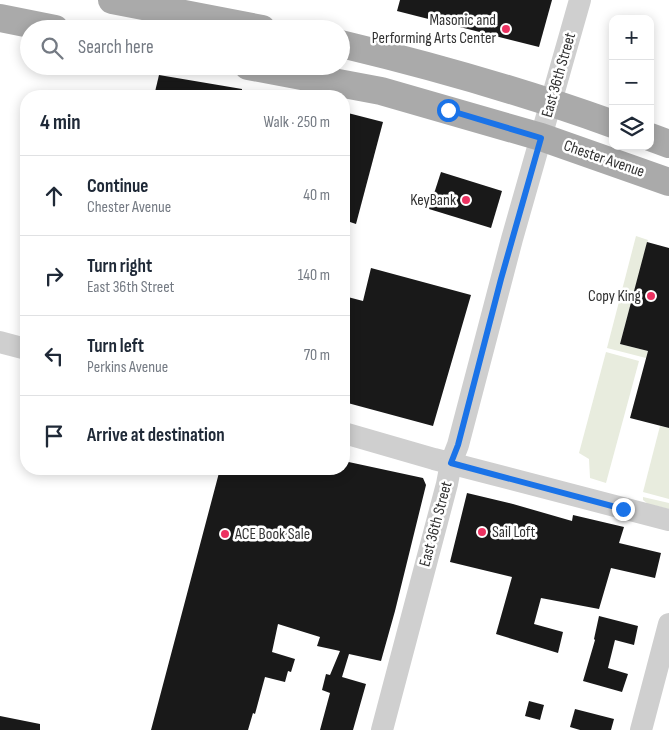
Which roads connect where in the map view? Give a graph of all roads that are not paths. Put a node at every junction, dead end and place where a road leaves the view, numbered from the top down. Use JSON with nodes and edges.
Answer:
{"nodes":[{"id":1,"x":112,"y":0,"type":"edge"},
{"id":2,"x":580,"y":0,"type":"edge"},
{"id":3,"x":0,"y":18,"type":"edge"},
{"id":4,"x":215,"y":20,"type":"edge"},
{"id":5,"x":20,"y":22,"type":"edge"},
{"id":6,"x":350,"y":46,"type":"edge"},
{"id":7,"x":296,"y":75,"type":"edge"},
{"id":8,"x":552,"y":102,"type":"junction"},
{"id":9,"x":609,"y":123,"type":"edge"},
{"id":10,"x":541,"y":138,"type":"junction"},
{"id":11,"x":654,"y":138,"type":"edge"},
{"id":12,"x":669,"y":144,"type":"edge"},
{"id":13,"x":669,"y":182,"type":"edge"},
{"id":14,"x":0,"y":342,"type":"edge"},
{"id":15,"x":20,"y":347,"type":"edge"},
{"id":16,"x":350,"y":435,"type":"edge"},
{"id":17,"x":451,"y":463,"type":"junction"},
{"id":18,"x":669,"y":520,"type":"edge"},
{"id":19,"x":669,"y":624,"type":"edge"},
{"id":20,"x":382,"y":730,"type":"edge"},
{"id":21,"x":641,"y":730,"type":"edge"}],
"edges":[{"from":1,"to":4,"type":"main road"},
{"from":2,"to":8,"type":"street","name":"East 36th Street"},
{"from":3,"to":5,"type":"main road"},
{"from":6,"to":8,"type":"main road"},
{"from":7,"to":10,"type":"main road","name":"Chester Avenue"},
{"from":8,"to":9,"type":"main road"},
{"from":8,"to":10,"type":"street","name":"East 36th Street"},
{"from":10,"to":13,"type":"main road","name":"Chester Avenue"},
{"from":10,"to":17,"type":"street","name":"East 36th Street"},
{"from":11,"to":12,"type":"main road"},
{"from":14,"to":15,"type":"street"},
{"from":16,"to":17,"type":"street"},
{"from":17,"to":18,"type":"street"},
{"from":17,"to":20,"type":"street","name":"East 36th Street"},
{"from":19,"to":21,"type":"street"}]}
